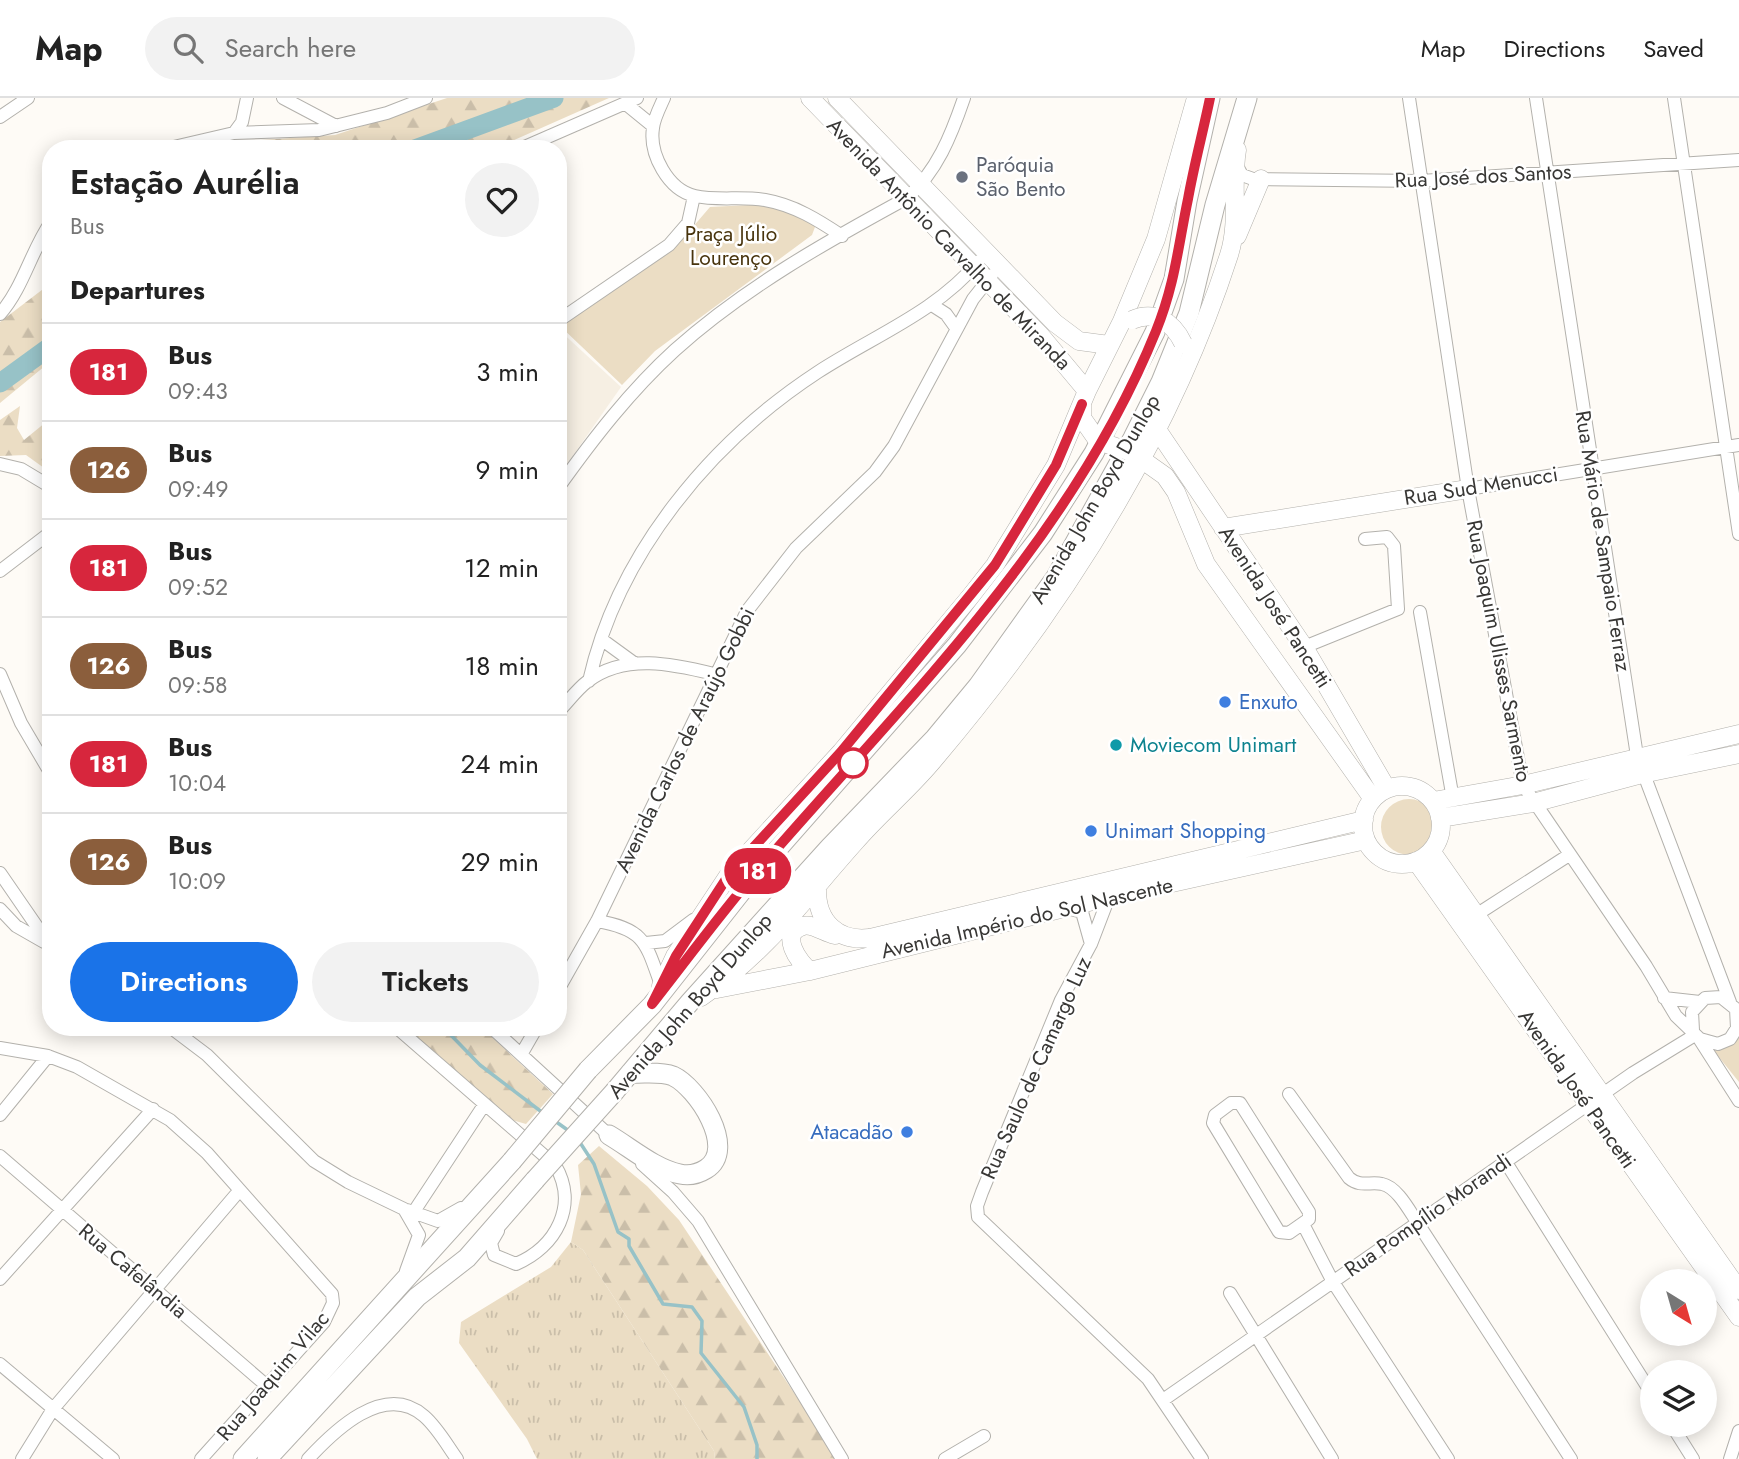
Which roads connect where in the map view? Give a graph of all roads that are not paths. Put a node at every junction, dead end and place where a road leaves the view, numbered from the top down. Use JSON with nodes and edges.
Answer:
{"nodes":[{"id":1,"x":28,"y":98,"type":"edge"},
{"id":2,"x":247,"y":98,"type":"edge"},
{"id":3,"x":283,"y":98,"type":"edge"},
{"id":4,"x":426,"y":98,"type":"edge"},
{"id":5,"x":664,"y":98,"type":"edge"},
{"id":6,"x":810,"y":98,"type":"edge"},
{"id":7,"x":837,"y":98,"type":"edge"},
{"id":8,"x":964,"y":98,"type":"edge"},
{"id":9,"x":1195,"y":98,"type":"edge"},
{"id":10,"x":1210,"y":98,"type":"edge"},
{"id":11,"x":1247,"y":98,"type":"edge"},
{"id":12,"x":1409,"y":98,"type":"edge"},
{"id":13,"x":1536,"y":98,"type":"edge"},
{"id":14,"x":1674,"y":98,"type":"edge"},
{"id":15,"x":632,"y":101,"type":"edge"},
{"id":16,"x":0,"y":117,"type":"edge"},
{"id":17,"x":336,"y":125,"type":"junction"},
{"id":18,"x":653,"y":126,"type":"junction"},
{"id":19,"x":234,"y":133,"type":"junction"},
{"id":20,"x":204,"y":140,"type":"edge"},
{"id":21,"x":541,"y":140,"type":"edge"},
{"id":22,"x":1739,"y":160,"type":"edge"},
{"id":23,"x":1235,"y":163,"type":"junction"},
{"id":24,"x":1683,"y":165,"type":"junction"},
{"id":25,"x":1548,"y":173,"type":"junction"},
{"id":26,"x":1261,"y":179,"type":"junction"},
{"id":27,"x":1421,"y":181,"type":"junction"},
{"id":28,"x":922,"y":185,"type":"junction"},
{"id":29,"x":694,"y":196,"type":"junction"},
{"id":30,"x":907,"y":198,"type":"junction"},
{"id":31,"x":842,"y":236,"type":"junction"},
{"id":32,"x":42,"y":237,"type":"edge"},
{"id":33,"x":1230,"y":252,"type":"junction"},
{"id":34,"x":980,"y":260,"type":"junction"},
{"id":35,"x":993,"y":274,"type":"junction"},
{"id":36,"x":932,"y":305,"type":"junction"},
{"id":37,"x":0,"y":314,"type":"edge"},
{"id":38,"x":567,"y":315,"type":"edge"},
{"id":39,"x":956,"y":328,"type":"junction"},
{"id":40,"x":1110,"y":345,"type":"junction"},
{"id":41,"x":1186,"y":365,"type":"junction"},
{"id":42,"x":1084,"y":397,"type":"junction"},
{"id":43,"x":1156,"y":428,"type":"junction"},
{"id":44,"x":1733,"y":446,"type":"edge"},
{"id":45,"x":1136,"y":455,"type":"junction"},
{"id":46,"x":0,"y":464,"type":"edge"},
{"id":47,"x":1591,"y":469,"type":"junction"},
{"id":48,"x":567,"y":476,"type":"edge"},
{"id":49,"x":42,"y":482,"type":"edge"},
{"id":50,"x":1468,"y":489,"type":"junction"},
{"id":51,"x":1223,"y":528,"type":"junction"},
{"id":52,"x":1739,"y":534,"type":"edge"},
{"id":53,"x":42,"y":538,"type":"edge"},
{"id":54,"x":1365,"y":539,"type":"dead end"},
{"id":55,"x":0,"y":571,"type":"edge"},
{"id":56,"x":1420,"y":612,"type":"dead end"},
{"id":57,"x":601,"y":639,"type":"junction"},
{"id":58,"x":1304,"y":647,"type":"junction"},
{"id":59,"x":634,"y":663,"type":"junction"},
{"id":60,"x":0,"y":674,"type":"edge"},
{"id":61,"x":714,"y":674,"type":"junction"},
{"id":62,"x":589,"y":681,"type":"junction"},
{"id":63,"x":567,"y":703,"type":"edge"},
{"id":64,"x":1739,"y":734,"type":"edge"},
{"id":65,"x":1739,"y":754,"type":"edge"},
{"id":66,"x":1637,"y":756,"type":"junction"},
{"id":67,"x":42,"y":759,"type":"edge"},
{"id":68,"x":1642,"y":774,"type":"junction"},
{"id":69,"x":1523,"y":785,"type":"junction"},
{"id":70,"x":1380,"y":794,"type":"junction"},
{"id":71,"x":1453,"y":799,"type":"junction"},
{"id":72,"x":1433,"y":801,"type":"junction"},
{"id":73,"x":1533,"y":803,"type":"junction"},
{"id":74,"x":1440,"y":818,"type":"junction"},
{"id":75,"x":1364,"y":820,"type":"junction"},
{"id":76,"x":1366,"y":839,"type":"junction"},
{"id":77,"x":1569,"y":855,"type":"junction"},
{"id":78,"x":1423,"y":856,"type":"junction"},
{"id":79,"x":0,"y":873,"type":"edge"},
{"id":80,"x":817,"y":890,"type":"junction"},
{"id":81,"x":1109,"y":897,"type":"junction"},
{"id":82,"x":1064,"y":908,"type":"junction"},
{"id":83,"x":0,"y":909,"type":"edge"},
{"id":84,"x":704,"y":909,"type":"junction"},
{"id":85,"x":1476,"y":915,"type":"junction"},
{"id":86,"x":29,"y":916,"type":"junction"},
{"id":87,"x":597,"y":920,"type":"junction"},
{"id":88,"x":16,"y":926,"type":"junction"},
{"id":89,"x":0,"y":929,"type":"edge"},
{"id":90,"x":42,"y":935,"type":"edge"},
{"id":91,"x":840,"y":935,"type":"junction"},
{"id":92,"x":42,"y":941,"type":"edge"},
{"id":93,"x":646,"y":943,"type":"junction"},
{"id":94,"x":1091,"y":944,"type":"junction"},
{"id":95,"x":567,"y":969,"type":"edge"},
{"id":96,"x":810,"y":971,"type":"junction"},
{"id":97,"x":1718,"y":972,"type":"junction"},
{"id":98,"x":661,"y":985,"type":"junction"},
{"id":99,"x":710,"y":990,"type":"junction"},
{"id":100,"x":1664,"y":998,"type":"junction"},
{"id":101,"x":1702,"y":1000,"type":"junction"},
{"id":102,"x":690,"y":1003,"type":"junction"},
{"id":103,"x":652,"y":1004,"type":"junction"},
{"id":104,"x":1736,"y":1008,"type":"edge"},
{"id":105,"x":1739,"y":1022,"type":"edge"},
{"id":106,"x":1696,"y":1034,"type":"junction"},
{"id":107,"x":182,"y":1036,"type":"edge"},
{"id":108,"x":406,"y":1036,"type":"edge"},
{"id":109,"x":501,"y":1036,"type":"edge"},
{"id":110,"x":532,"y":1036,"type":"edge"},
{"id":111,"x":0,"y":1048,"type":"edge"},
{"id":112,"x":522,"y":1054,"type":"junction"},
{"id":113,"x":48,"y":1056,"type":"junction"},
{"id":114,"x":630,"y":1073,"type":"junction"},
{"id":115,"x":1289,"y":1094,"type":"dead end"},
{"id":116,"x":1595,"y":1100,"type":"junction"},
{"id":117,"x":1739,"y":1101,"type":"edge"},
{"id":118,"x":484,"y":1105,"type":"junction"},
{"id":119,"x":153,"y":1109,"type":"junction"},
{"id":120,"x":0,"y":1115,"type":"edge"},
{"id":121,"x":609,"y":1135,"type":"junction"},
{"id":122,"x":0,"y":1156,"type":"edge"},
{"id":123,"x":1505,"y":1161,"type":"junction"},
{"id":124,"x":489,"y":1187,"type":"junction"},
{"id":125,"x":239,"y":1191,"type":"junction"},
{"id":126,"x":518,"y":1200,"type":"junction"},
{"id":127,"x":61,"y":1209,"type":"junction"},
{"id":128,"x":409,"y":1212,"type":"junction"},
{"id":129,"x":1418,"y":1222,"type":"junction"},
{"id":130,"x":1303,"y":1224,"type":"junction"},
{"id":131,"x":0,"y":1279,"type":"edge"},
{"id":132,"x":1333,"y":1282,"type":"junction"},
{"id":133,"x":401,"y":1284,"type":"junction"},
{"id":134,"x":156,"y":1290,"type":"junction"},
{"id":135,"x":1739,"y":1290,"type":"edge"},
{"id":136,"x":1230,"y":1293,"type":"dead end"},
{"id":137,"x":1739,"y":1317,"type":"edge"},
{"id":138,"x":1257,"y":1334,"type":"junction"},
{"id":139,"x":0,"y":1364,"type":"edge"},
{"id":140,"x":1640,"y":1375,"type":"edge"},
{"id":141,"x":267,"y":1386,"type":"junction"},
{"id":142,"x":1163,"y":1400,"type":"junction"},
{"id":143,"x":53,"y":1409,"type":"junction"},
{"id":144,"x":1739,"y":1431,"type":"edge"},
{"id":145,"x":984,"y":1436,"type":"dead end"},
{"id":146,"x":1680,"y":1437,"type":"edge"},
{"id":147,"x":1728,"y":1457,"type":"edge"},
{"id":148,"x":22,"y":1459,"type":"edge"},
{"id":149,"x":113,"y":1459,"type":"edge"},
{"id":150,"x":201,"y":1459,"type":"edge"},
{"id":151,"x":243,"y":1459,"type":"edge"},
{"id":152,"x":267,"y":1459,"type":"edge"},
{"id":153,"x":308,"y":1459,"type":"edge"},
{"id":154,"x":457,"y":1459,"type":"edge"},
{"id":155,"x":842,"y":1459,"type":"edge"},
{"id":156,"x":945,"y":1459,"type":"edge"},
{"id":157,"x":1202,"y":1459,"type":"edge"},
{"id":158,"x":1332,"y":1459,"type":"edge"},
{"id":159,"x":1448,"y":1459,"type":"edge"},
{"id":160,"x":1571,"y":1459,"type":"edge"},
{"id":161,"x":1694,"y":1459,"type":"edge"}],
"edges":[{"from":1,"to":16,"type":"street"},
{"from":2,"to":19,"type":"street"},
{"from":3,"to":17,"type":"street"},
{"from":4,"to":17,"type":"street"},
{"from":5,"to":18,"type":"street"},
{"from":6,"to":30,"type":"main road","name":"Avenida Antônio Carvalho de Miranda"},
{"from":7,"to":28,"type":"main road","name":"Avenida Antônio Carvalho de Miranda"},
{"from":8,"to":28,"type":"street"},
{"from":9,"to":40,"type":"main road"},
{"from":10,"to":103,"type":"main road","name":"Avenida John Boyd Dunlop"},
{"from":11,"to":23,"type":"main road"},
{"from":11,"to":102,"type":"main road","name":"Avenida John Boyd Dunlop"},
{"from":12,"to":27,"type":"street","name":"Rua Joaquim Ulisses Sarmento"},
{"from":13,"to":25,"type":"street","name":"Rua Mário de Sampaio Ferraz"},
{"from":14,"to":24,"type":"street"},
{"from":15,"to":18,"type":"street"},
{"from":15,"to":21,"type":"street"},
{"from":17,"to":19,"type":"street"},
{"from":18,"to":29,"type":"street"},
{"from":19,"to":20,"type":"street"},
{"from":22,"to":24,"type":"street","name":"Rua José dos Santos"},
{"from":23,"to":26,"type":"street"},
{"from":23,"to":33,"type":"main road"},
{"from":24,"to":25,"type":"street","name":"Rua José dos Santos"},
{"from":24,"to":44,"type":"street"},
{"from":25,"to":27,"type":"street","name":"Rua José dos Santos"},
{"from":25,"to":47,"type":"street","name":"Rua Mário de Sampaio Ferraz"},
{"from":26,"to":27,"type":"street","name":"Rua José dos Santos"},
{"from":26,"to":33,"type":"main road"},
{"from":27,"to":50,"type":"street","name":"Rua Joaquim Ulisses Sarmento"},
{"from":28,"to":30,"type":"street"},
{"from":28,"to":34,"type":"main road","name":"Avenida Antônio Carvalho de Miranda"},
{"from":29,"to":31,"type":"street"},
{"from":29,"to":38,"type":"street"},
{"from":30,"to":31,"type":"street"},
{"from":30,"to":34,"type":"main road","name":"Avenida Antônio Carvalho de Miranda"},
{"from":31,"to":48,"type":"street"},
{"from":32,"to":37,"type":"street"},
{"from":33,"to":41,"type":"main road"},
{"from":34,"to":35,"type":"main road","name":"Avenida Antônio Carvalho de Miranda"},
{"from":34,"to":36,"type":"street"},
{"from":35,"to":39,"type":"street","name":"Avenida Carlos de Araújo Gobbi"},
{"from":35,"to":40,"type":"main road","name":"Avenida Antônio Carvalho de Miranda"},
{"from":35,"to":42,"type":"main road","name":"Avenida Antônio Carvalho de Miranda"},
{"from":36,"to":39,"type":"street"},
{"from":36,"to":57,"type":"street"},
{"from":39,"to":61,"type":"street","name":"Avenida Carlos de Araújo Gobbi"},
{"from":40,"to":41,"type":"main road","bridge":true},
{"from":40,"to":42,"type":"main road","name":"Avenida John Boyd Dunlop"},
{"from":41,"to":43,"type":"main road"},
{"from":42,"to":45,"type":"main road","bridge":true},
{"from":42,"to":84,"type":"main road","name":"Avenida John Boyd Dunlop"},
{"from":43,"to":45,"type":"main road"},
{"from":43,"to":51,"type":"main road","name":"Avenida José Pancetti"},
{"from":44,"to":47,"type":"street","name":"Rua Sud Menucci"},
{"from":44,"to":52,"type":"street"},
{"from":45,"to":70,"type":"main road","name":"Avenida José Pancetti"},
{"from":45,"to":80,"type":"main road"},
{"from":46,"to":49,"type":"street"},
{"from":47,"to":50,"type":"street","name":"Rua Sud Menucci"},
{"from":47,"to":66,"type":"street","name":"Rua Mário de Sampaio Ferraz"},
{"from":50,"to":51,"type":"main road","name":"Rua Sud Menucci"},
{"from":50,"to":69,"type":"street","name":"Rua Joaquim Ulisses Sarmento"},
{"from":51,"to":58,"type":"main road","name":"Avenida José Pancetti"},
{"from":53,"to":55,"type":"street"},
{"from":54,"to":58,"type":"street"},
{"from":56,"to":71,"type":"street"},
{"from":57,"to":59,"type":"street"},
{"from":57,"to":62,"type":"street"},
{"from":58,"to":70,"type":"main road","name":"Avenida José Pancetti"},
{"from":59,"to":61,"type":"street"},
{"from":59,"to":62,"type":"street"},
{"from":60,"to":67,"type":"street"},
{"from":61,"to":87,"type":"street","name":"Avenida Carlos de Araújo Gobbi"},
{"from":62,"to":63,"type":"street"},
{"from":64,"to":66,"type":"main road"},
{"from":65,"to":68,"type":"main road"},
{"from":66,"to":68,"type":"street","name":"Rua Mário de Sampaio Ferraz"},
{"from":66,"to":69,"type":"main road"},
{"from":68,"to":73,"type":"main road"},
{"from":68,"to":97,"type":"street","name":"Rua Mário de Sampaio Ferraz"},
{"from":69,"to":71,"type":"main road"},
{"from":69,"to":73,"type":"street","name":"Rua Joaquim Ulisses Sarmento"},
{"from":70,"to":72,"type":"main road"},
{"from":70,"to":75,"type":"main road"},
{"from":71,"to":72,"type":"main road"},
{"from":72,"to":74,"type":"main road"},
{"from":73,"to":74,"type":"main road"},
{"from":73,"to":77,"type":"street","name":"Rua Joaquim Ulisses Sarmento"},
{"from":74,"to":78,"type":"main road"},
{"from":75,"to":76,"type":"main road"},
{"from":75,"to":91,"type":"main road","name":"Avenida Império do Sol Nascente"},
{"from":76,"to":78,"type":"main road"},
{"from":76,"to":81,"type":"main road","name":"Avenida Império do Sol Nascente"},
{"from":77,"to":85,"type":"street"},
{"from":77,"to":100,"type":"street","name":"Rua Joaquim Ulisses Sarmento"},
{"from":78,"to":85,"type":"main road","name":"Avenida José Pancetti"},
{"from":78,"to":116,"type":"main road","name":"Avenida José Pancetti"},
{"from":79,"to":86,"type":"street"},
{"from":80,"to":91,"type":"main road"},
{"from":80,"to":99,"type":"main road"},
{"from":81,"to":82,"type":"main road","name":"Avenida Império do Sol Nascente"},
{"from":81,"to":94,"type":"street","name":"Rua Saulo de Camargo Luz"},
{"from":82,"to":94,"type":"street","name":"Rua Saulo de Camargo Luz"},
{"from":82,"to":96,"type":"main road","name":"Avenida Império do Sol Nascente"},
{"from":83,"to":88,"type":"street"},
{"from":84,"to":93,"type":"street"},
{"from":84,"to":98,"type":"main road","name":"Avenida John Boyd Dunlop"},
{"from":85,"to":116,"type":"main road","name":"Avenida José Pancetti"},
{"from":86,"to":88,"type":"street"},
{"from":86,"to":90,"type":"street"},
{"from":87,"to":93,"type":"street"},
{"from":87,"to":95,"type":"street","name":"Avenida Carlos de Araújo Gobbi"},
{"from":88,"to":89,"type":"street"},
{"from":88,"to":92,"type":"street"},
{"from":91,"to":96,"type":"main road","name":"Avenida Império do Sol Nascente"},
{"from":93,"to":98,"type":"street"},
{"from":94,"to":142,"type":"street","name":"Rua Saulo de Camargo Luz"},
{"from":96,"to":99,"type":"main road","name":"Avenida Império do Sol Nascente"},
{"from":97,"to":101,"type":"street"},
{"from":97,"to":104,"type":"street","name":"Rua Mário de Sampaio Ferraz"},
{"from":98,"to":103,"type":"main road","name":"Avenida John Boyd Dunlop"},
{"from":99,"to":102,"type":"main road","name":"Avenida Império do Sol Nascente"},
{"from":100,"to":101,"type":"street"},
{"from":100,"to":106,"type":"street","name":"Rua Joaquim Ulisses Sarmento"},
{"from":101,"to":104,"type":"street"},
{"from":101,"to":106,"type":"street"},
{"from":102,"to":114,"type":"main road","name":"Avenida John Boyd Dunlop"},
{"from":103,"to":124,"type":"main road","name":"Avenida John Boyd Dunlop","bridge":true},
{"from":104,"to":105,"type":"street"},
{"from":105,"to":106,"type":"street"},
{"from":106,"to":116,"type":"street","name":"Rua Pompílio Morandi"},
{"from":106,"to":117,"type":"street","name":"Rua Joaquim Ulisses Sarmento"},
{"from":107,"to":128,"type":"street"},
{"from":108,"to":118,"type":"street"},
{"from":109,"to":112,"type":"street"},
{"from":110,"to":112,"type":"street"},
{"from":111,"to":113,"type":"street"},
{"from":112,"to":121,"type":"street"},
{"from":113,"to":119,"type":"street"},
{"from":113,"to":120,"type":"street"},
{"from":114,"to":121,"type":"main road"},
{"from":114,"to":126,"type":"main road","name":"Avenida John Boyd Dunlop","bridge":true},
{"from":115,"to":129,"type":"street"},
{"from":116,"to":123,"type":"street","name":"Rua Pompílio Morandi"},
{"from":116,"to":135,"type":"main road","name":"Avenida José Pancetti"},
{"from":116,"to":137,"type":"main road","name":"Avenida José Pancetti"},
{"from":118,"to":126,"type":"street"},
{"from":118,"to":128,"type":"street"},
{"from":119,"to":125,"type":"street"},
{"from":119,"to":127,"type":"street"},
{"from":121,"to":155,"type":"street"},
{"from":122,"to":127,"type":"street","name":"Rua Cafelândia"},
{"from":123,"to":129,"type":"street","name":"Rua Pompílio Morandi"},
{"from":123,"to":140,"type":"street"},
{"from":124,"to":128,"type":"street"},
{"from":124,"to":133,"type":"main road","name":"Avenida John Boyd Dunlop"},
{"from":125,"to":134,"type":"street"},
{"from":125,"to":141,"type":"street","name":"Rua Joaquim Vilac"},
{"from":126,"to":152,"type":"main road","name":"Avenida John Boyd Dunlop"},
{"from":127,"to":131,"type":"street"},
{"from":127,"to":134,"type":"street","name":"Rua Cafelândia"},
{"from":128,"to":133,"type":"street"},
{"from":129,"to":132,"type":"street","name":"Rua Pompílio Morandi"},
{"from":129,"to":160,"type":"street"},
{"from":130,"to":130,"type":"street"},
{"from":130,"to":132,"type":"street"},
{"from":132,"to":138,"type":"street","name":"Rua Pompílio Morandi"},
{"from":132,"to":159,"type":"street"},
{"from":133,"to":151,"type":"main road","name":"Avenida John Boyd Dunlop"},
{"from":134,"to":141,"type":"street","name":"Rua Cafelândia"},
{"from":134,"to":143,"type":"street"},
{"from":136,"to":138,"type":"street"},
{"from":138,"to":142,"type":"street","name":"Rua Pompílio Morandi"},
{"from":138,"to":158,"type":"street"},
{"from":139,"to":143,"type":"street"},
{"from":141,"to":150,"type":"street","name":"Rua Joaquim Vilac"},
{"from":142,"to":157,"type":"street"},
{"from":143,"to":148,"type":"street"},
{"from":143,"to":149,"type":"street"},
{"from":144,"to":147,"type":"street"},
{"from":145,"to":156,"type":"street"},
{"from":146,"to":161,"type":"street"},
{"from":153,"to":154,"type":"street"}]}
